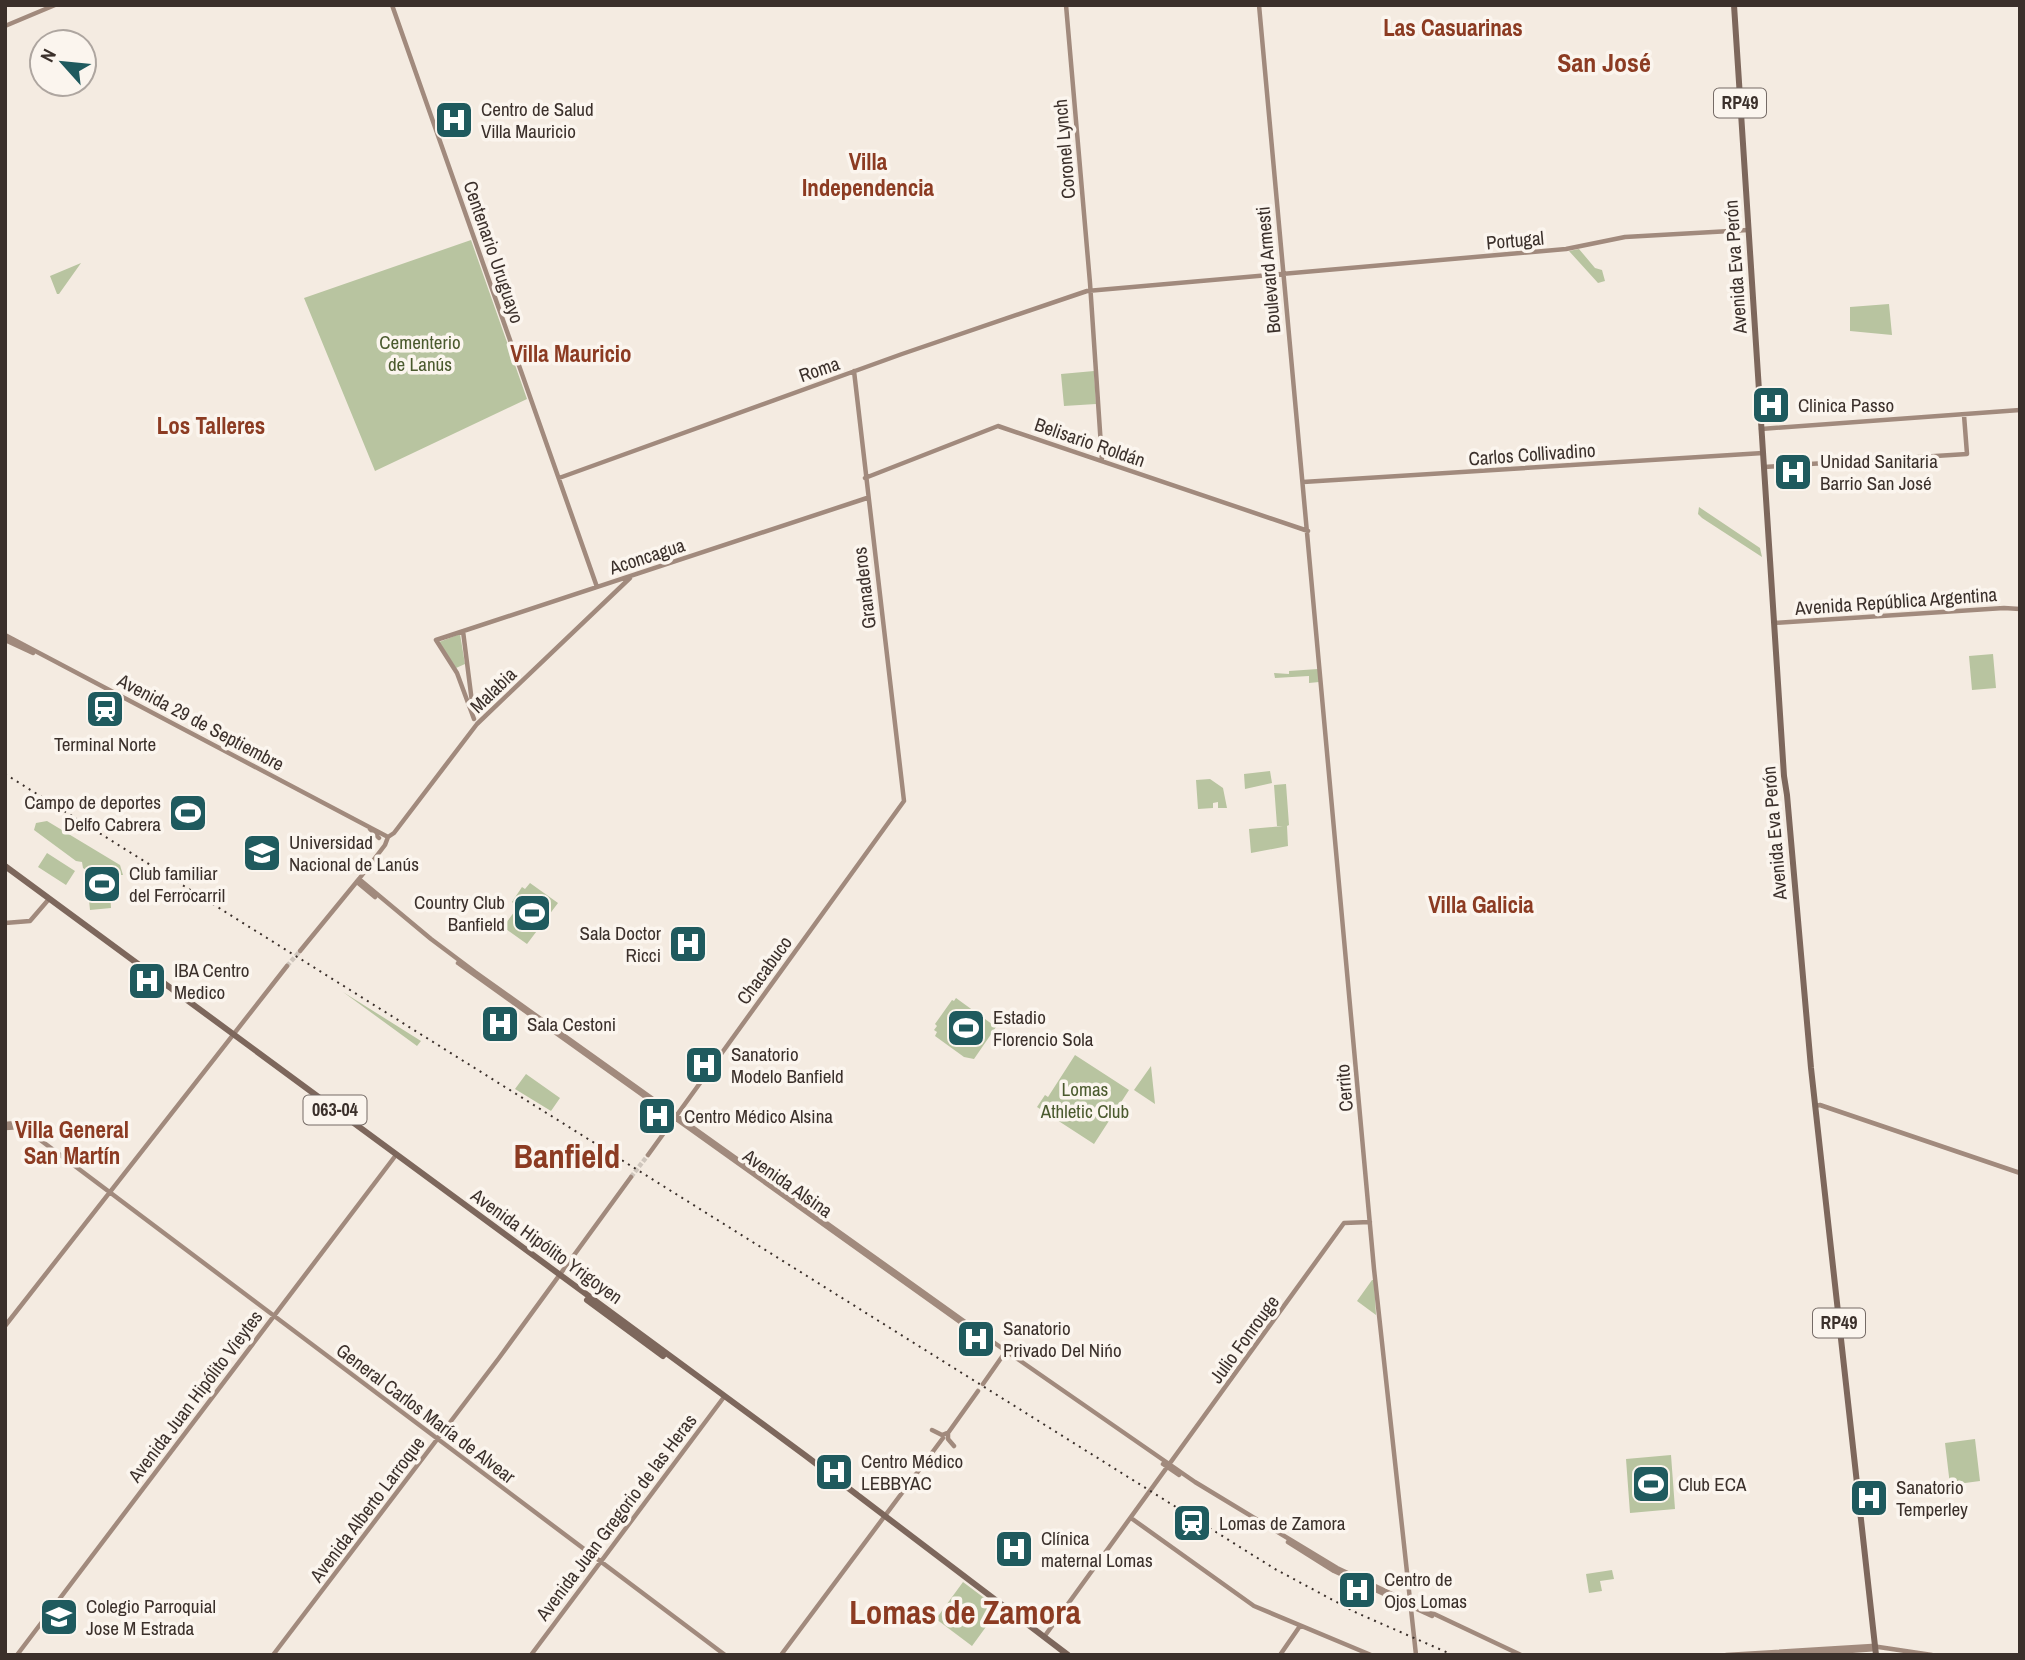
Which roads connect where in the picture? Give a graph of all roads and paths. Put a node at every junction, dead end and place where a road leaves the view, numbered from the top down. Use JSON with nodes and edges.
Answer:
{"nodes":[{"id":1,"x":55,"y":5,"type":"edge"},
{"id":2,"x":392,"y":5,"type":"edge"},
{"id":3,"x":1066,"y":5,"type":"edge"},
{"id":4,"x":1259,"y":5,"type":"edge"},
{"id":5,"x":1734,"y":5,"type":"edge"},
{"id":6,"x":5,"y":26,"type":"edge"},
{"id":7,"x":1748,"y":230,"type":"junction"},
{"id":8,"x":1283,"y":275,"type":"junction"},
{"id":9,"x":1091,"y":291,"type":"junction"},
{"id":10,"x":854,"y":371,"type":"junction"},
{"id":11,"x":2020,"y":410,"type":"edge"},
{"id":12,"x":1964,"y":415,"type":"junction"},
{"id":13,"x":1762,"y":429,"type":"junction"},
{"id":14,"x":1763,"y":453,"type":"junction"},
{"id":15,"x":1102,"y":461,"type":"junction"},
{"id":16,"x":1764,"y":467,"type":"junction"},
{"id":17,"x":559,"y":478,"type":"junction"},
{"id":18,"x":865,"y":478,"type":"junction"},
{"id":19,"x":1303,"y":482,"type":"junction"},
{"id":20,"x":867,"y":498,"type":"junction"},
{"id":21,"x":1308,"y":531,"type":"junction"},
{"id":22,"x":632,"y":576,"type":"junction"},
{"id":23,"x":597,"y":587,"type":"junction"},
{"id":24,"x":2020,"y":609,"type":"edge"},
{"id":25,"x":1774,"y":623,"type":"junction"},
{"id":26,"x":463,"y":631,"type":"junction"},
{"id":27,"x":5,"y":638,"type":"edge"},
{"id":28,"x":474,"y":719,"type":"junction"},
{"id":29,"x":475,"y":727,"type":"junction"},
{"id":30,"x":904,"y":801,"type":"joint"},
{"id":31,"x":383,"y":837,"type":"junction"},
{"id":32,"x":5,"y":868,"type":"edge"},
{"id":33,"x":358,"y":880,"type":"junction"},
{"id":34,"x":49,"y":900,"type":"junction"},
{"id":35,"x":5,"y":923,"type":"edge"},
{"id":36,"x":300,"y":951,"type":"tunnel mouth"},
{"id":37,"x":287,"y":966,"type":"tunnel mouth"},
{"id":38,"x":233,"y":1037,"type":"junction"},
{"id":39,"x":1815,"y":1106,"type":"junction"},
{"id":40,"x":675,"y":1117,"type":"junction"},
{"id":41,"x":5,"y":1126,"type":"edge"},
{"id":42,"x":648,"y":1155,"type":"tunnel mouth"},
{"id":43,"x":395,"y":1157,"type":"junction"},
{"id":44,"x":2020,"y":1173,"type":"edge"},
{"id":45,"x":631,"y":1177,"type":"tunnel mouth"},
{"id":46,"x":111,"y":1192,"type":"junction"},
{"id":47,"x":1370,"y":1222,"type":"junction"},
{"id":48,"x":558,"y":1277,"type":"junction"},
{"id":49,"x":274,"y":1315,"type":"junction"},
{"id":50,"x":5,"y":1326,"type":"edge"},
{"id":51,"x":1004,"y":1354,"type":"junction"},
{"id":52,"x":983,"y":1384,"type":"dead end"},
{"id":53,"x":978,"y":1391,"type":"dead end"},
{"id":54,"x":723,"y":1398,"type":"junction"},
{"id":55,"x":932,"y":1430,"type":"dead end"},
{"id":56,"x":948,"y":1433,"type":"junction"},
{"id":57,"x":943,"y":1438,"type":"dead end"},
{"id":58,"x":438,"y":1439,"type":"junction"},
{"id":59,"x":954,"y":1446,"type":"dead end"},
{"id":60,"x":1169,"y":1466,"type":"junction"},
{"id":61,"x":884,"y":1517,"type":"junction"},
{"id":62,"x":1130,"y":1518,"type":"junction"},
{"id":63,"x":601,"y":1562,"type":"junction"},
{"id":64,"x":1411,"y":1604,"type":"junction"},
{"id":65,"x":1300,"y":1626,"type":"junction"},
{"id":66,"x":1044,"y":1638,"type":"junction"},
{"id":67,"x":1876,"y":1650,"type":"edge"},
{"id":68,"x":17,"y":1655,"type":"edge"},
{"id":69,"x":273,"y":1655,"type":"edge"},
{"id":70,"x":531,"y":1655,"type":"edge"},
{"id":71,"x":725,"y":1655,"type":"edge"},
{"id":72,"x":781,"y":1655,"type":"edge"},
{"id":73,"x":1066,"y":1655,"type":"edge"},
{"id":74,"x":1280,"y":1655,"type":"edge"},
{"id":75,"x":1371,"y":1655,"type":"edge"},
{"id":76,"x":1416,"y":1655,"type":"edge"},
{"id":77,"x":1514,"y":1655,"type":"edge"},
{"id":78,"x":1521,"y":1655,"type":"edge"},
{"id":79,"x":1726,"y":1655,"type":"edge"},
{"id":80,"x":1795,"y":1655,"type":"edge"},
{"id":81,"x":1912,"y":1655,"type":"edge"},
{"id":82,"x":1932,"y":1655,"type":"edge"}],
"edges":[{"from":1,"to":6,"type":"street"},
{"from":2,"to":17,"type":"street","name":"Centenario Uruguayo"},
{"from":3,"to":9,"type":"street","name":"Coronel Lynch"},
{"from":4,"to":8,"type":"street","name":"Boulevard Armesti"},
{"from":5,"to":7,"type":"main road","name":"Avenida Eva Perón","number":"RP49"},
{"from":7,"to":8,"type":"street","name":"Portugal"},
{"from":7,"to":13,"type":"main road","name":"Avenida Eva Perón","number":"RP49"},
{"from":8,"to":9,"type":"street","name":"Portugal"},
{"from":8,"to":19,"type":"street","name":"Boulevard Armesti"},
{"from":9,"to":10,"type":"street","name":"Roma"},
{"from":9,"to":15,"type":"street","name":"Coronel Lynch"},
{"from":10,"to":17,"type":"street","name":"Roma"},
{"from":10,"to":18,"type":"street","name":"Granaderos"},
{"from":11,"to":12,"type":"street"},
{"from":12,"to":13,"type":"street"},
{"from":12,"to":16,"type":"street"},
{"from":13,"to":14,"type":"main road","name":"Avenida Eva Perón","number":"RP49"},
{"from":14,"to":16,"type":"main road","name":"Avenida Eva Perón","number":"RP49"},
{"from":14,"to":19,"type":"street","name":"Carlos Collivadino"},
{"from":15,"to":18,"type":"street","name":"Belisario Roldán"},
{"from":15,"to":21,"type":"street","name":"Belisario Roldán"},
{"from":16,"to":25,"type":"main road","name":"Avenida Eva Perón","number":"RP49"},
{"from":17,"to":23,"type":"street","name":"Centenario Uruguayo"},
{"from":18,"to":20,"type":"street","name":"Granaderos"},
{"from":19,"to":21,"type":"street","name":"Boulevard Armesti"},
{"from":20,"to":22,"type":"street","name":"Aconcagua"},
{"from":20,"to":30,"type":"street","name":"Granaderos"},
{"from":21,"to":47,"type":"street","name":"Cerrito"},
{"from":22,"to":23,"type":"street","name":"Aconcagua"},
{"from":22,"to":29,"type":"street","name":"Malabia"},
{"from":23,"to":26,"type":"street","name":"Aconcagua"},
{"from":24,"to":25,"type":"street","name":"Avenida República Argentina"},
{"from":25,"to":39,"type":"main road","name":"Avenida Eva Perón","number":"RP49"},
{"from":26,"to":28,"type":"street"},
{"from":26,"to":28,"type":"street","name":"Aconcagua"},
{"from":27,"to":31,"type":"street","name":"Avenida 29 de Septiembre"},
{"from":28,"to":29,"type":"street"},
{"from":29,"to":31,"type":"street","name":"Malabia"},
{"from":30,"to":40,"type":"street","name":"Chacabuco"},
{"from":31,"to":33,"type":"street","name":"Malabia"},
{"from":32,"to":34,"type":"main road","name":"Avenida Hipólito Yrigoyen"},
{"from":33,"to":36,"type":"street","name":"Malabia"},
{"from":33,"to":40,"type":"street","name":"Avenida Alsina"},
{"from":34,"to":35,"type":"street"},
{"from":34,"to":38,"type":"main road","name":"Avenida Hipólito Yrigoyen"},
{"from":37,"to":38,"type":"street"},
{"from":38,"to":43,"type":"main road","name":"Avenida Hipólito Yrigoyen","number":"063-04"},
{"from":38,"to":46,"type":"street"},
{"from":39,"to":44,"type":"street"},
{"from":39,"to":67,"type":"main road","name":"Avenida Eva Perón","number":"RP49"},
{"from":40,"to":42,"type":"street","name":"Chacabuco"},
{"from":40,"to":51,"type":"street","name":"Avenida Alsina"},
{"from":41,"to":46,"type":"street","name":"General Carlos María de Alvear"},
{"from":43,"to":48,"type":"main road","name":"Avenida Hipólito Yrigoyen","number":"063-04"},
{"from":43,"to":49,"type":"street","name":"Avenida Juan Hipólito Vieytes"},
{"from":45,"to":48,"type":"street","name":"Avenida Alberto Larroque"},
{"from":46,"to":49,"type":"street","name":"General Carlos María de Alvear"},
{"from":46,"to":50,"type":"street"},
{"from":47,"to":60,"type":"street","name":"Julio Fonrouge"},
{"from":47,"to":64,"type":"street","name":"Cerrito"},
{"from":48,"to":54,"type":"main road","name":"Avenida Hipólito Yrigoyen","number":"063-04"},
{"from":48,"to":58,"type":"street","name":"Avenida Alberto Larroque"},
{"from":49,"to":58,"type":"street","name":"General Carlos María de Alvear"},
{"from":49,"to":68,"type":"street","name":"Avenida Juan Hipólito Vieytes"},
{"from":51,"to":52,"type":"street"},
{"from":51,"to":60,"type":"street","name":"Avenida Alsina"},
{"from":53,"to":56,"type":"street"},
{"from":54,"to":61,"type":"main road","name":"Avenida Hipólito Yrigoyen","number":"063-04"},
{"from":54,"to":63,"type":"street","name":"Avenida Juan Gregorio de las Heras"},
{"from":55,"to":56,"type":"street"},
{"from":56,"to":59,"type":"street"},
{"from":57,"to":61,"type":"street"},
{"from":58,"to":63,"type":"street","name":"General Carlos María de Alvear"},
{"from":58,"to":69,"type":"street","name":"Avenida Alberto Larroque"},
{"from":60,"to":62,"type":"street","name":"Julio Fonrouge"},
{"from":60,"to":64,"type":"street","name":"Avenida Alsina"},
{"from":61,"to":66,"type":"main road","name":"Avenida Hipólito Yrigoyen","number":"063-04"},
{"from":61,"to":72,"type":"street"},
{"from":62,"to":65,"type":"street"},
{"from":62,"to":66,"type":"street","name":"Julio Fonrouge"},
{"from":63,"to":70,"type":"street","name":"Avenida Juan Gregorio de las Heras"},
{"from":63,"to":71,"type":"street","name":"General Carlos María de Alvear"},
{"from":64,"to":76,"type":"street","name":"Cerrito"},
{"from":64,"to":77,"type":"street"},
{"from":64,"to":78,"type":"street"},
{"from":65,"to":74,"type":"street"},
{"from":65,"to":75,"type":"street"},
{"from":66,"to":73,"type":"main road","name":"Avenida Hipólito Yrigoyen","number":"063-04"},
{"from":67,"to":79,"type":"street"},
{"from":67,"to":80,"type":"street"},
{"from":67,"to":81,"type":"street"},
{"from":67,"to":82,"type":"street"}]}
